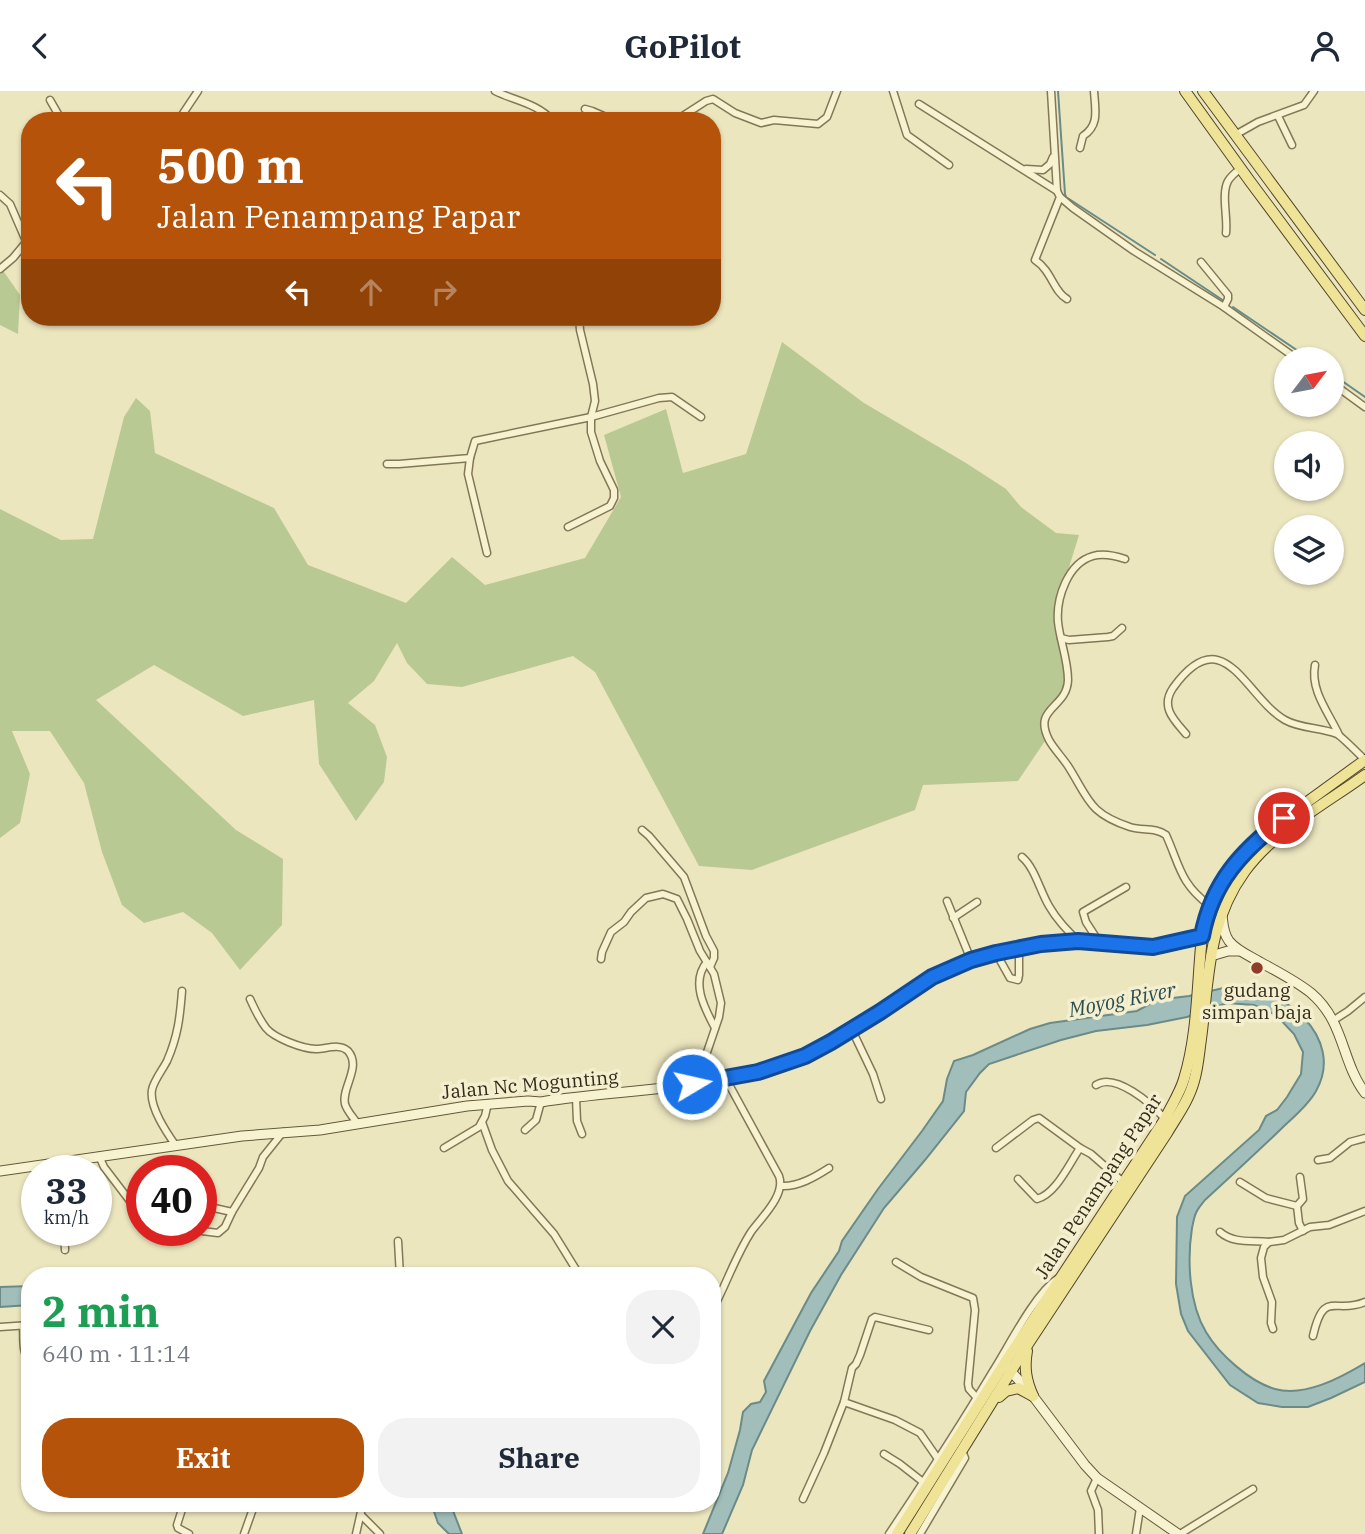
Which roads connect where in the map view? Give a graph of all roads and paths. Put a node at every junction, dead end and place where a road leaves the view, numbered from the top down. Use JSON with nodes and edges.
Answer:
{"nodes":[{"id":1,"x":198,"y":91,"type":"edge"},
{"id":2,"x":495,"y":91,"type":"edge"},
{"id":3,"x":837,"y":91,"type":"edge"},
{"id":4,"x":893,"y":91,"type":"edge"},
{"id":5,"x":1051,"y":91,"type":"edge"},
{"id":6,"x":1094,"y":91,"type":"edge"},
{"id":7,"x":1185,"y":91,"type":"edge"},
{"id":8,"x":1203,"y":91,"type":"edge"},
{"id":9,"x":1314,"y":91,"type":"edge"},
{"id":10,"x":50,"y":100,"type":"dead end"},
{"id":11,"x":919,"y":104,"type":"dead end"},
{"id":12,"x":585,"y":109,"type":"dead end"},
{"id":13,"x":57,"y":112,"type":"edge"},
{"id":14,"x":183,"y":112,"type":"edge"},
{"id":15,"x":545,"y":112,"type":"edge"},
{"id":16,"x":596,"y":112,"type":"edge"},
{"id":17,"x":689,"y":112,"type":"edge"},
{"id":18,"x":1278,"y":115,"type":"junction"},
{"id":19,"x":1235,"y":135,"type":"junction"},
{"id":20,"x":1292,"y":145,"type":"dead end"},
{"id":21,"x":1080,"y":148,"type":"dead end"},
{"id":22,"x":1054,"y":153,"type":"junction"},
{"id":23,"x":948,"y":165,"type":"dead end"},
{"id":24,"x":1024,"y":169,"type":"junction"},
{"id":25,"x":1240,"y":169,"type":"junction"},
{"id":26,"x":1058,"y":194,"type":"junction"},
{"id":27,"x":0,"y":195,"type":"edge"},
{"id":28,"x":21,"y":226,"type":"edge"},
{"id":29,"x":1226,"y":233,"type":"dead end"},
{"id":30,"x":21,"y":248,"type":"edge"},
{"id":31,"x":1201,"y":262,"type":"dead end"},
{"id":32,"x":0,"y":269,"type":"edge"},
{"id":33,"x":1067,"y":299,"type":"dead end"},
{"id":34,"x":1224,"y":307,"type":"junction"},
{"id":35,"x":1365,"y":310,"type":"edge"},
{"id":36,"x":580,"y":326,"type":"edge"},
{"id":37,"x":1365,"y":336,"type":"edge"},
{"id":38,"x":1280,"y":347,"type":"edge"},
{"id":39,"x":1344,"y":392,"type":"edge"},
{"id":40,"x":1365,"y":407,"type":"edge"},
{"id":41,"x":591,"y":417,"type":"junction"},
{"id":42,"x":701,"y":417,"type":"dead end"},
{"id":43,"x":470,"y":458,"type":"junction"},
{"id":44,"x":387,"y":464,"type":"dead end"},
{"id":45,"x":568,"y":527,"type":"dead end"},
{"id":46,"x":487,"y":553,"type":"dead end"},
{"id":47,"x":1125,"y":559,"type":"dead end"},
{"id":48,"x":1122,"y":628,"type":"dead end"},
{"id":49,"x":1061,"y":638,"type":"junction"},
{"id":50,"x":1315,"y":665,"type":"dead end"},
{"id":51,"x":1186,"y":734,"type":"dead end"},
{"id":52,"x":1339,"y":735,"type":"junction"},
{"id":53,"x":1365,"y":760,"type":"edge"},
{"id":54,"x":1365,"y":775,"type":"edge"},
{"id":55,"x":642,"y":830,"type":"dead end"},
{"id":56,"x":1022,"y":857,"type":"dead end"},
{"id":57,"x":1126,"y":887,"type":"dead end"},
{"id":58,"x":947,"y":901,"type":"dead end"},
{"id":59,"x":977,"y":902,"type":"dead end"},
{"id":60,"x":1209,"y":905,"type":"junction"},
{"id":61,"x":1222,"y":910,"type":"junction"},
{"id":62,"x":953,"y":918,"type":"junction"},
{"id":63,"x":1202,"y":936,"type":"junction"},
{"id":64,"x":1078,"y":941,"type":"junction"},
{"id":65,"x":1099,"y":942,"type":"junction"},
{"id":66,"x":1019,"y":948,"type":"junction"},
{"id":67,"x":1240,"y":951,"type":"junction"},
{"id":68,"x":996,"y":953,"type":"junction"},
{"id":69,"x":1211,"y":956,"type":"junction"},
{"id":70,"x":601,"y":960,"type":"dead end"},
{"id":71,"x":971,"y":960,"type":"junction"},
{"id":72,"x":708,"y":965,"type":"junction"},
{"id":73,"x":182,"y":991,"type":"dead end"},
{"id":74,"x":1365,"y":997,"type":"edge"},
{"id":75,"x":250,"y":999,"type":"dead end"},
{"id":76,"x":1334,"y":1020,"type":"junction"},
{"id":77,"x":1198,"y":1026,"type":"junction"},
{"id":78,"x":715,"y":1028,"type":"junction"},
{"id":79,"x":852,"y":1030,"type":"junction"},
{"id":80,"x":726,"y":1079,"type":"junction"},
{"id":81,"x":708,"y":1082,"type":"junction"},
{"id":82,"x":1096,"y":1085,"type":"dead end"},
{"id":83,"x":1365,"y":1093,"type":"edge"},
{"id":84,"x":576,"y":1098,"type":"junction"},
{"id":85,"x":881,"y":1099,"type":"dead end"},
{"id":86,"x":541,"y":1102,"type":"junction"},
{"id":87,"x":488,"y":1103,"type":"junction"},
{"id":88,"x":1164,"y":1119,"type":"junction"},
{"id":89,"x":482,"y":1122,"type":"junction"},
{"id":90,"x":357,"y":1123,"type":"junction"},
{"id":91,"x":525,"y":1130,"type":"dead end"},
{"id":92,"x":283,"y":1132,"type":"junction"},
{"id":93,"x":582,"y":1134,"type":"dead end"},
{"id":94,"x":1365,"y":1138,"type":"edge"},
{"id":95,"x":176,"y":1146,"type":"junction"},
{"id":96,"x":444,"y":1148,"type":"dead end"},
{"id":97,"x":996,"y":1148,"type":"dead end"},
{"id":98,"x":1080,"y":1148,"type":"junction"},
{"id":99,"x":107,"y":1155,"type":"edge"},
{"id":100,"x":1318,"y":1160,"type":"dead end"},
{"id":101,"x":829,"y":1168,"type":"dead end"},
{"id":102,"x":21,"y":1169,"type":"edge"},
{"id":103,"x":0,"y":1171,"type":"edge"},
{"id":104,"x":1300,"y":1177,"type":"dead end"},
{"id":105,"x":112,"y":1178,"type":"edge"},
{"id":106,"x":1018,"y":1179,"type":"dead end"},
{"id":107,"x":1123,"y":1182,"type":"junction"},
{"id":108,"x":1240,"y":1182,"type":"dead end"},
{"id":109,"x":781,"y":1186,"type":"junction"},
{"id":110,"x":126,"y":1196,"type":"edge"},
{"id":111,"x":1297,"y":1206,"type":"junction"},
{"id":112,"x":217,"y":1209,"type":"edge"},
{"id":113,"x":1365,"y":1211,"type":"edge"},
{"id":114,"x":232,"y":1212,"type":"junction"},
{"id":115,"x":1303,"y":1231,"type":"junction"},
{"id":116,"x":1220,"y":1232,"type":"dead end"},
{"id":117,"x":217,"y":1233,"type":"edge"},
{"id":118,"x":398,"y":1241,"type":"dead end"},
{"id":119,"x":1269,"y":1242,"type":"junction"},
{"id":120,"x":65,"y":1246,"type":"edge"},
{"id":121,"x":65,"y":1250,"type":"dead end"},
{"id":122,"x":896,"y":1262,"type":"dead end"},
{"id":123,"x":399,"y":1267,"type":"edge"},
{"id":124,"x":574,"y":1267,"type":"edge"},
{"id":125,"x":1061,"y":1277,"type":"junction"},
{"id":126,"x":721,"y":1292,"type":"edge"},
{"id":127,"x":1365,"y":1302,"type":"edge"},
{"id":128,"x":21,"y":1325,"type":"edge"},
{"id":129,"x":0,"y":1327,"type":"edge"},
{"id":130,"x":1273,"y":1329,"type":"dead end"},
{"id":131,"x":929,"y":1330,"type":"dead end"},
{"id":132,"x":1313,"y":1336,"type":"dead end"},
{"id":133,"x":1028,"y":1344,"type":"junction"},
{"id":134,"x":1008,"y":1368,"type":"junction"},
{"id":135,"x":1033,"y":1396,"type":"junction"},
{"id":136,"x":977,"y":1398,"type":"junction"},
{"id":137,"x":993,"y":1401,"type":"junction"},
{"id":138,"x":844,"y":1402,"type":"junction"},
{"id":139,"x":962,"y":1451,"type":"junction"},
{"id":140,"x":884,"y":1454,"type":"dead end"},
{"id":141,"x":938,"y":1459,"type":"junction"},
{"id":142,"x":1097,"y":1478,"type":"junction"},
{"id":143,"x":923,"y":1482,"type":"junction"},
{"id":144,"x":1252,"y":1489,"type":"dead end"},
{"id":145,"x":803,"y":1499,"type":"dead end"},
{"id":146,"x":1140,"y":1508,"type":"junction"},
{"id":147,"x":181,"y":1512,"type":"edge"},
{"id":148,"x":252,"y":1512,"type":"edge"},
{"id":149,"x":362,"y":1512,"type":"edge"},
{"id":150,"x":361,"y":1515,"type":"junction"},
{"id":151,"x":189,"y":1534,"type":"edge"},
{"id":152,"x":244,"y":1534,"type":"edge"},
{"id":153,"x":356,"y":1534,"type":"edge"},
{"id":154,"x":380,"y":1534,"type":"edge"},
{"id":155,"x":889,"y":1534,"type":"edge"},
{"id":156,"x":897,"y":1534,"type":"edge"},
{"id":157,"x":910,"y":1534,"type":"edge"},
{"id":158,"x":920,"y":1534,"type":"edge"},
{"id":159,"x":1099,"y":1534,"type":"edge"},
{"id":160,"x":1136,"y":1534,"type":"edge"},
{"id":161,"x":1179,"y":1534,"type":"edge"}],
"edges":[{"from":1,"to":14,"type":"street"},
{"from":2,"to":15,"type":"street"},
{"from":3,"to":17,"type":"street"},
{"from":4,"to":23,"type":"street"},
{"from":5,"to":22,"type":"street"},
{"from":6,"to":21,"type":"street"},
{"from":7,"to":25,"type":"main road"},
{"from":8,"to":19,"type":"main road"},
{"from":9,"to":18,"type":"street"},
{"from":10,"to":13,"type":"street"},
{"from":11,"to":24,"type":"street"},
{"from":12,"to":16,"type":"street"},
{"from":18,"to":19,"type":"street"},
{"from":18,"to":20,"type":"street"},
{"from":19,"to":35,"type":"main road"},
{"from":22,"to":24,"type":"street"},
{"from":22,"to":26,"type":"street"},
{"from":24,"to":26,"type":"street"},
{"from":25,"to":29,"type":"street"},
{"from":25,"to":37,"type":"main road"},
{"from":26,"to":33,"type":"street"},
{"from":26,"to":34,"type":"street"},
{"from":27,"to":28,"type":"street"},
{"from":30,"to":32,"type":"street"},
{"from":31,"to":34,"type":"street"},
{"from":34,"to":38,"type":"street"},
{"from":36,"to":41,"type":"street"},
{"from":39,"to":40,"type":"street"},
{"from":41,"to":42,"type":"street"},
{"from":41,"to":43,"type":"street"},
{"from":41,"to":45,"type":"street"},
{"from":43,"to":44,"type":"street"},
{"from":43,"to":46,"type":"street"},
{"from":47,"to":49,"type":"street"},
{"from":48,"to":49,"type":"street"},
{"from":49,"to":60,"type":"street"},
{"from":50,"to":52,"type":"street"},
{"from":51,"to":52,"type":"street"},
{"from":52,"to":53,"type":"street"},
{"from":53,"to":60,"type":"main road","name":"Jalan Penampang Papar"},
{"from":54,"to":61,"type":"main road","name":"Jalan Penampang Papar"},
{"from":55,"to":72,"type":"street"},
{"from":56,"to":64,"type":"street"},
{"from":57,"to":65,"type":"street"},
{"from":58,"to":62,"type":"street"},
{"from":59,"to":62,"type":"street"},
{"from":60,"to":63,"type":"main road","name":"Jalan Penampang Papar"},
{"from":61,"to":67,"type":"street"},
{"from":61,"to":69,"type":"main road","name":"Jalan Penampang Papar"},
{"from":62,"to":71,"type":"street"},
{"from":63,"to":65,"type":"street","name":"Jalan Nc Mogunting"},
{"from":63,"to":77,"type":"main road","name":"Jalan Penampang Papar"},
{"from":64,"to":65,"type":"street","name":"Jalan Nc Mogunting"},
{"from":64,"to":66,"type":"street","name":"Jalan Nc Mogunting"},
{"from":66,"to":68,"type":"street","name":"Jalan Nc Mogunting"},
{"from":66,"to":68,"type":"street"},
{"from":67,"to":69,"type":"street"},
{"from":67,"to":76,"type":"street"},
{"from":68,"to":71,"type":"street","name":"Jalan Nc Mogunting"},
{"from":69,"to":77,"type":"main road","name":"Jalan Penampang Papar"},
{"from":70,"to":72,"type":"street"},
{"from":71,"to":79,"type":"street","name":"Jalan Nc Mogunting"},
{"from":72,"to":78,"type":"street"},
{"from":72,"to":78,"type":"street"},
{"from":73,"to":95,"type":"street"},
{"from":74,"to":76,"type":"street"},
{"from":75,"to":90,"type":"street"},
{"from":76,"to":83,"type":"street"},
{"from":77,"to":88,"type":"main road","name":"Jalan Penampang Papar"},
{"from":77,"to":133,"type":"main road","name":"Jalan Penampang Papar"},
{"from":78,"to":81,"type":"street"},
{"from":79,"to":80,"type":"street","name":"Jalan Nc Mogunting"},
{"from":79,"to":85,"type":"street"},
{"from":80,"to":81,"type":"street","name":"Jalan Nc Mogunting"},
{"from":80,"to":109,"type":"street"},
{"from":81,"to":84,"type":"street","name":"Jalan Nc Mogunting"},
{"from":82,"to":88,"type":"street"},
{"from":84,"to":86,"type":"street","name":"Jalan Nc Mogunting"},
{"from":84,"to":93,"type":"street"},
{"from":86,"to":87,"type":"street","name":"Jalan Nc Mogunting"},
{"from":86,"to":91,"type":"street"},
{"from":87,"to":89,"type":"street"},
{"from":87,"to":90,"type":"street","name":"Jalan Nc Mogunting"},
{"from":88,"to":107,"type":"main road","name":"Jalan Penampang Papar"},
{"from":89,"to":96,"type":"street"},
{"from":89,"to":124,"type":"street"},
{"from":90,"to":92,"type":"street","name":"Jalan Nc Mogunting"},
{"from":92,"to":95,"type":"street","name":"Jalan Nc Mogunting"},
{"from":92,"to":114,"type":"street"},
{"from":94,"to":100,"type":"street"},
{"from":95,"to":99,"type":"street","name":"Jalan Nc Mogunting"},
{"from":97,"to":98,"type":"street"},
{"from":98,"to":106,"type":"street"},
{"from":98,"to":107,"type":"street"},
{"from":101,"to":109,"type":"street"},
{"from":102,"to":103,"type":"street","name":"Jalan Nc Mogunting"},
{"from":104,"to":111,"type":"street"},
{"from":105,"to":110,"type":"street"},
{"from":107,"to":125,"type":"main road","name":"Jalan Penampang Papar"},
{"from":108,"to":111,"type":"street"},
{"from":109,"to":126,"type":"street"},
{"from":111,"to":115,"type":"street"},
{"from":112,"to":114,"type":"street"},
{"from":113,"to":115,"type":"street"},
{"from":114,"to":117,"type":"street"},
{"from":115,"to":119,"type":"street"},
{"from":116,"to":119,"type":"street"},
{"from":118,"to":123,"type":"street"},
{"from":119,"to":130,"type":"street"},
{"from":120,"to":121,"type":"street"},
{"from":122,"to":136,"type":"street"},
{"from":125,"to":134,"type":"main road","name":"Jalan Penampang Papar"},
{"from":125,"to":136,"type":"street"},
{"from":127,"to":132,"type":"street"},
{"from":128,"to":129,"type":"street"},
{"from":131,"to":138,"type":"street"},
{"from":133,"to":134,"type":"main road","name":"Jalan Penampang Papar"},
{"from":133,"to":135,"type":"main road"},
{"from":134,"to":135,"type":"street"},
{"from":134,"to":137,"type":"main road","name":"Jalan Penampang Papar"},
{"from":134,"to":156,"type":"main road","name":"Jalan Penampang Papar"},
{"from":135,"to":137,"type":"main road"},
{"from":135,"to":142,"type":"street"},
{"from":136,"to":141,"type":"street"},
{"from":137,"to":139,"type":"main road","name":"Jalan Penampang Papar"},
{"from":138,"to":141,"type":"street"},
{"from":138,"to":145,"type":"street"},
{"from":139,"to":157,"type":"main road","name":"Jalan Penampang Papar"},
{"from":139,"to":158,"type":"street"},
{"from":140,"to":143,"type":"street"},
{"from":141,"to":143,"type":"street"},
{"from":142,"to":146,"type":"street"},
{"from":142,"to":159,"type":"street"},
{"from":143,"to":155,"type":"street"},
{"from":144,"to":161,"type":"street"},
{"from":146,"to":160,"type":"street"},
{"from":146,"to":161,"type":"street"},
{"from":147,"to":151,"type":"street"},
{"from":148,"to":152,"type":"street"},
{"from":149,"to":150,"type":"street"},
{"from":150,"to":153,"type":"street"},
{"from":150,"to":154,"type":"street"}]}
